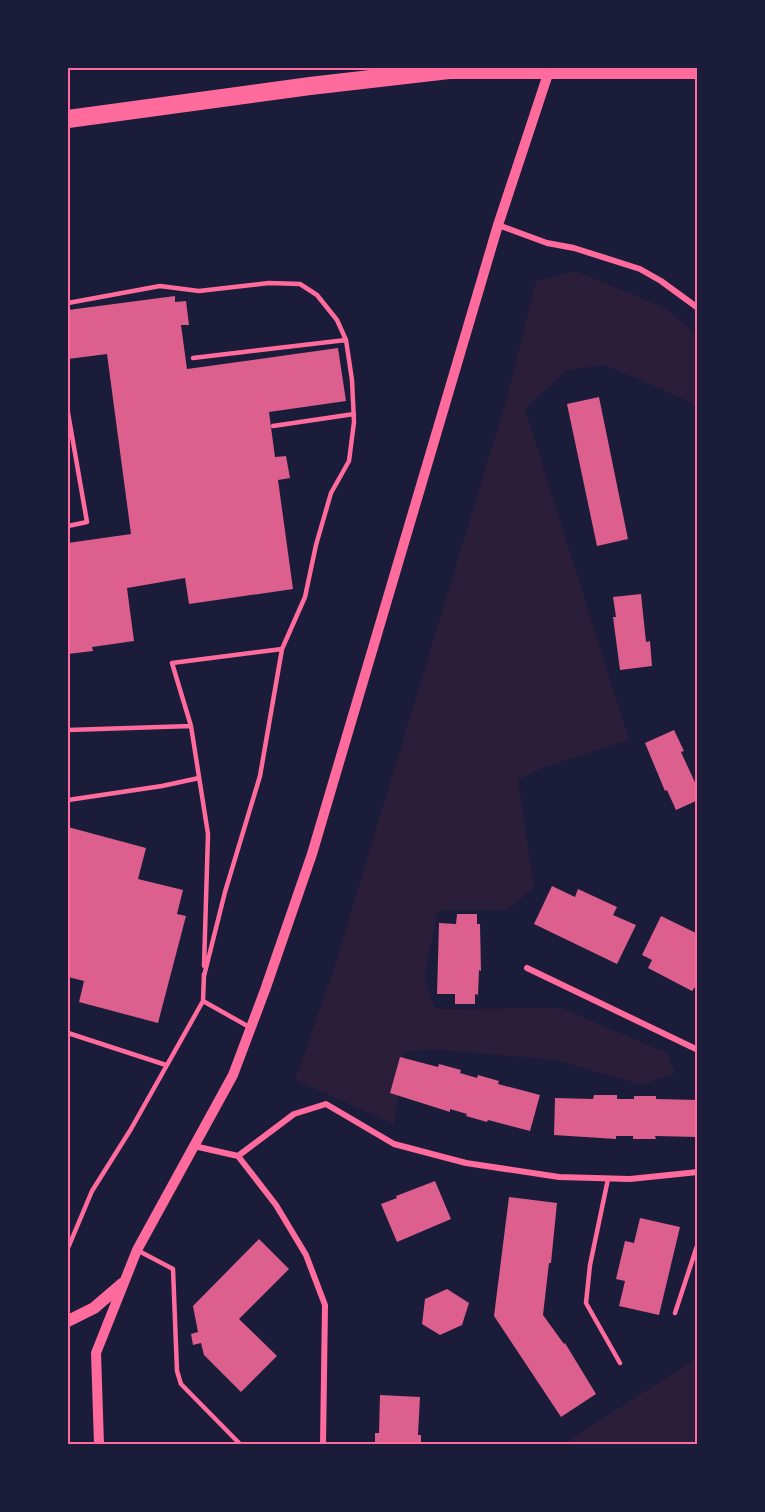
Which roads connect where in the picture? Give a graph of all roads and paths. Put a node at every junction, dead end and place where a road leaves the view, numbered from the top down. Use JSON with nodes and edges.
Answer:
{"nodes":[{"id":1,"x":550,"y":68,"type":"edge"},
{"id":2,"x":698,"y":69,"type":"edge"},
{"id":3,"x":68,"y":119,"type":"edge"},
{"id":4,"x":498,"y":225,"type":"junction"},
{"id":5,"x":68,"y":303,"type":"edge"},
{"id":6,"x":698,"y":308,"type":"edge"},
{"id":7,"x":346,"y":340,"type":"junction"},
{"id":8,"x":193,"y":358,"type":"dead end"},
{"id":9,"x":68,"y":413,"type":"edge"},
{"id":10,"x":354,"y":414,"type":"junction"},
{"id":11,"x":273,"y":426,"type":"dead end"},
{"id":12,"x":68,"y":526,"type":"edge"},
{"id":13,"x":282,"y":649,"type":"junction"},
{"id":14,"x":191,"y":726,"type":"junction"},
{"id":15,"x":68,"y":730,"type":"edge"},
{"id":16,"x":199,"y":778,"type":"junction"},
{"id":17,"x":68,"y":800,"type":"edge"},
{"id":18,"x":527,"y":968,"type":"dead end"},
{"id":19,"x":204,"y":976,"type":"junction"},
{"id":20,"x":203,"y":1001,"type":"junction"},
{"id":21,"x":251,"y":1028,"type":"junction"},
{"id":22,"x":68,"y":1033,"type":"edge"},
{"id":23,"x":698,"y":1050,"type":"edge"},
{"id":24,"x":166,"y":1065,"type":"junction"},
{"id":25,"x":194,"y":1146,"type":"junction"},
{"id":26,"x":238,"y":1156,"type":"junction"},
{"id":27,"x":698,"y":1172,"type":"edge"},
{"id":28,"x":608,"y":1179,"type":"junction"},
{"id":29,"x":698,"y":1243,"type":"edge"},
{"id":30,"x":68,"y":1248,"type":"edge"},
{"id":31,"x":137,"y":1250,"type":"junction"},
{"id":32,"x":122,"y":1284,"type":"junction"},
{"id":33,"x":675,"y":1313,"type":"dead end"},
{"id":34,"x":68,"y":1321,"type":"edge"},
{"id":35,"x":620,"y":1363,"type":"dead end"},
{"id":36,"x":99,"y":1444,"type":"edge"},
{"id":37,"x":240,"y":1444,"type":"edge"},
{"id":38,"x":323,"y":1444,"type":"edge"}],
"edges":[{"from":1,"to":4,"type":"street"},
{"from":2,"to":3,"type":"highway"},
{"from":4,"to":6,"type":"street"},
{"from":4,"to":21,"type":"street"},
{"from":5,"to":7,"type":"lane"},
{"from":7,"to":8,"type":"lane"},
{"from":7,"to":10,"type":"lane"},
{"from":9,"to":12,"type":"lane"},
{"from":10,"to":11,"type":"lane"},
{"from":10,"to":13,"type":"lane"},
{"from":13,"to":14,"type":"lane"},
{"from":13,"to":19,"type":"lane"},
{"from":14,"to":15,"type":"lane"},
{"from":14,"to":16,"type":"lane"},
{"from":16,"to":17,"type":"lane"},
{"from":16,"to":19,"type":"lane"},
{"from":18,"to":23,"type":"street"},
{"from":19,"to":20,"type":"lane"},
{"from":20,"to":21,"type":"lane"},
{"from":20,"to":24,"type":"lane"},
{"from":21,"to":25,"type":"street"},
{"from":22,"to":24,"type":"lane"},
{"from":24,"to":30,"type":"lane"},
{"from":25,"to":26,"type":"street"},
{"from":25,"to":31,"type":"street"},
{"from":26,"to":28,"type":"street"},
{"from":26,"to":38,"type":"street"},
{"from":27,"to":28,"type":"street"},
{"from":28,"to":35,"type":"lane"},
{"from":29,"to":33,"type":"lane"},
{"from":31,"to":32,"type":"street"},
{"from":31,"to":37,"type":"lane"},
{"from":32,"to":34,"type":"main road"},
{"from":32,"to":36,"type":"street"}]}
